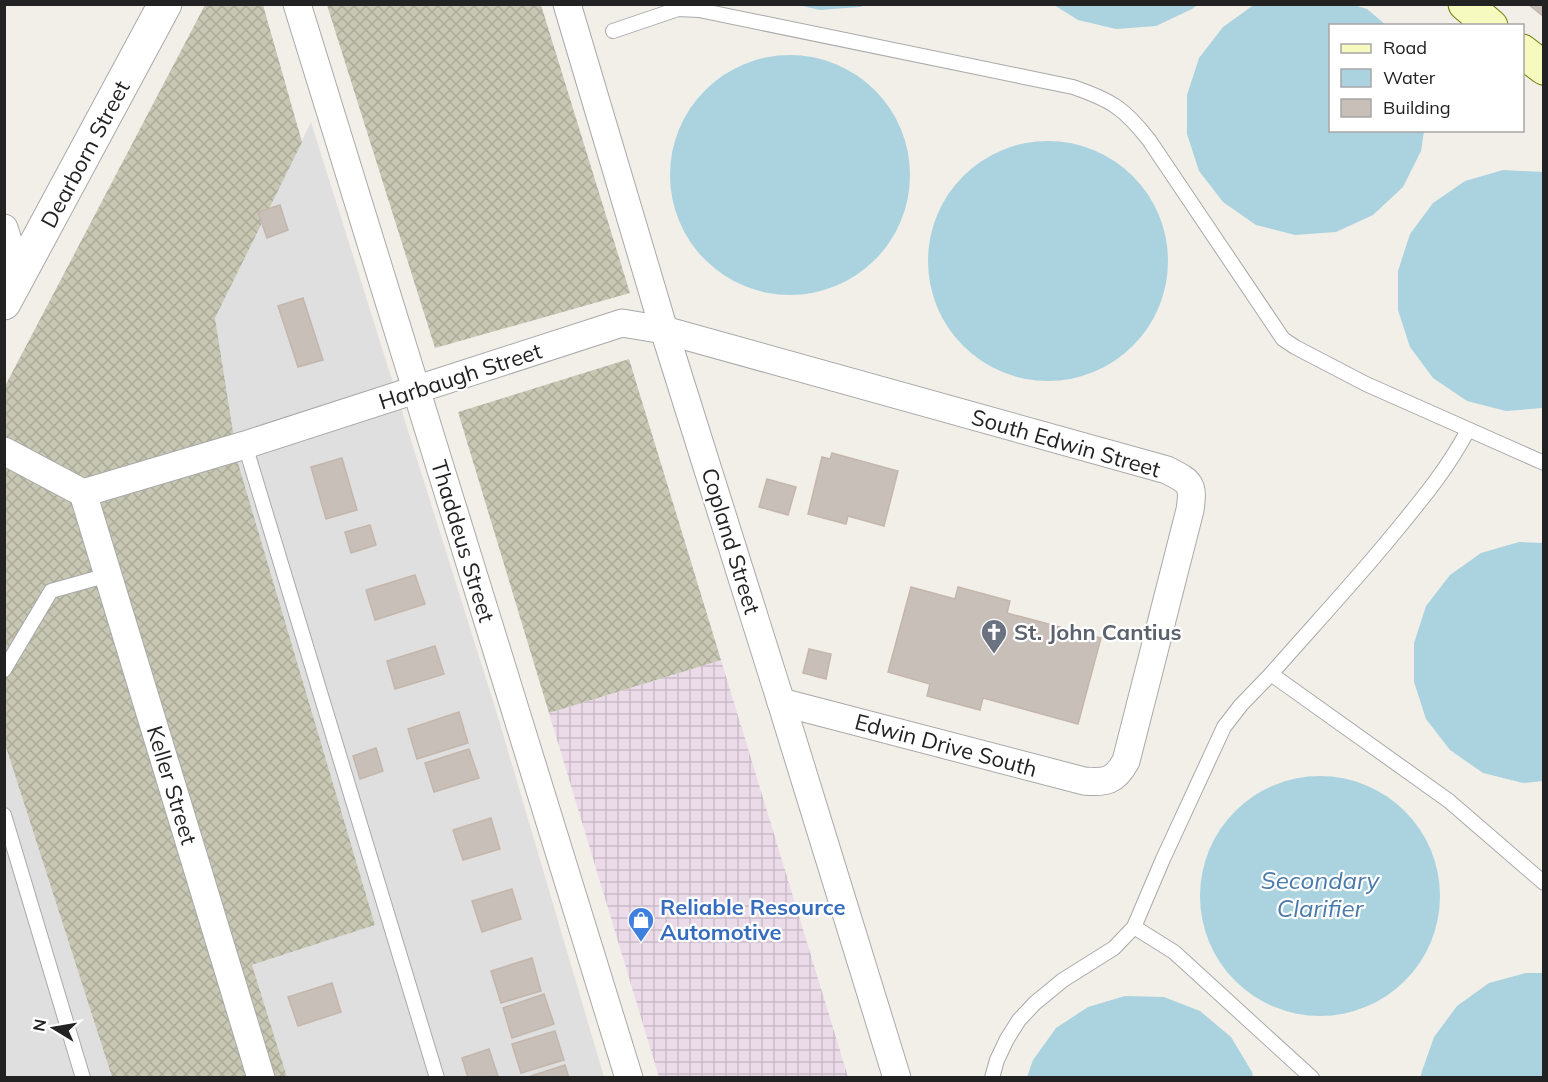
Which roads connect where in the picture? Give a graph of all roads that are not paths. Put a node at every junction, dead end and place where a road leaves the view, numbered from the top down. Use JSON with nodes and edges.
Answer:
{"nodes":[{"id":1,"x":165,"y":4,"type":"edge"},
{"id":2,"x":297,"y":4,"type":"edge"},
{"id":3,"x":1466,"y":4,"type":"edge"},
{"id":4,"x":570,"y":7,"type":"edge"},
{"id":5,"x":1489,"y":24,"type":"edge"},
{"id":6,"x":613,"y":31,"type":"dead end"},
{"id":7,"x":1524,"y":53,"type":"edge"},
{"id":8,"x":1544,"y":68,"type":"edge"},
{"id":9,"x":4,"y":228,"type":"edge"},
{"id":10,"x":12,"y":290,"type":"edge"},
{"id":11,"x":664,"y":330,"type":"junction"},
{"id":12,"x":416,"y":390,"type":"junction"},
{"id":13,"x":926,"y":403,"type":"joint"},
{"id":14,"x":1468,"y":430,"type":"junction"},
{"id":15,"x":245,"y":444,"type":"junction"},
{"id":16,"x":4,"y":451,"type":"edge"},
{"id":17,"x":1544,"y":463,"type":"edge"},
{"id":18,"x":83,"y":493,"type":"junction"},
{"id":19,"x":108,"y":574,"type":"junction"},
{"id":20,"x":4,"y":670,"type":"edge"},
{"id":21,"x":1271,"y":674,"type":"junction"},
{"id":22,"x":781,"y":702,"type":"junction"},
{"id":23,"x":1111,"y":779,"type":"joint"},
{"id":24,"x":4,"y":815,"type":"edge"},
{"id":25,"x":1544,"y":883,"type":"edge"},
{"id":26,"x":1134,"y":927,"type":"junction"},
{"id":27,"x":83,"y":1077,"type":"edge"},
{"id":28,"x":261,"y":1077,"type":"edge"},
{"id":29,"x":437,"y":1077,"type":"edge"},
{"id":30,"x":629,"y":1077,"type":"edge"},
{"id":31,"x":897,"y":1077,"type":"edge"},
{"id":32,"x":992,"y":1077,"type":"edge"},
{"id":33,"x":1312,"y":1077,"type":"edge"}],
"edges":[{"from":1,"to":10,"type":"street","name":"Dearborn Street"},
{"from":2,"to":12,"type":"street","name":"Thaddeus Street"},
{"from":3,"to":5,"type":"main road"},
{"from":4,"to":11,"type":"street","name":"Copland Street"},
{"from":6,"to":14,"type":"lane"},
{"from":7,"to":8,"type":"main road"},
{"from":9,"to":10,"type":"street"},
{"from":11,"to":12,"type":"street","name":"Harbaugh Street"},
{"from":11,"to":13,"type":"street","name":"Harbaugh Street"},
{"from":11,"to":22,"type":"street","name":"Copland Street"},
{"from":12,"to":15,"type":"street","name":"Harbaugh Street"},
{"from":12,"to":30,"type":"street","name":"Thaddeus Street"},
{"from":13,"to":23,"type":"street","name":"South Edwin Street"},
{"from":14,"to":17,"type":"lane"},
{"from":14,"to":21,"type":"lane"},
{"from":15,"to":18,"type":"street","name":"Harbaugh Street"},
{"from":15,"to":29,"type":"lane"},
{"from":16,"to":18,"type":"street"},
{"from":18,"to":19,"type":"street","name":"Keller Street"},
{"from":19,"to":20,"type":"lane"},
{"from":19,"to":28,"type":"street","name":"Keller Street"},
{"from":21,"to":25,"type":"lane"},
{"from":21,"to":26,"type":"lane"},
{"from":22,"to":23,"type":"street","name":"Edwin Drive South"},
{"from":22,"to":31,"type":"street","name":"Copland Street"},
{"from":24,"to":27,"type":"lane"},
{"from":26,"to":32,"type":"lane"},
{"from":26,"to":33,"type":"lane"}]}
